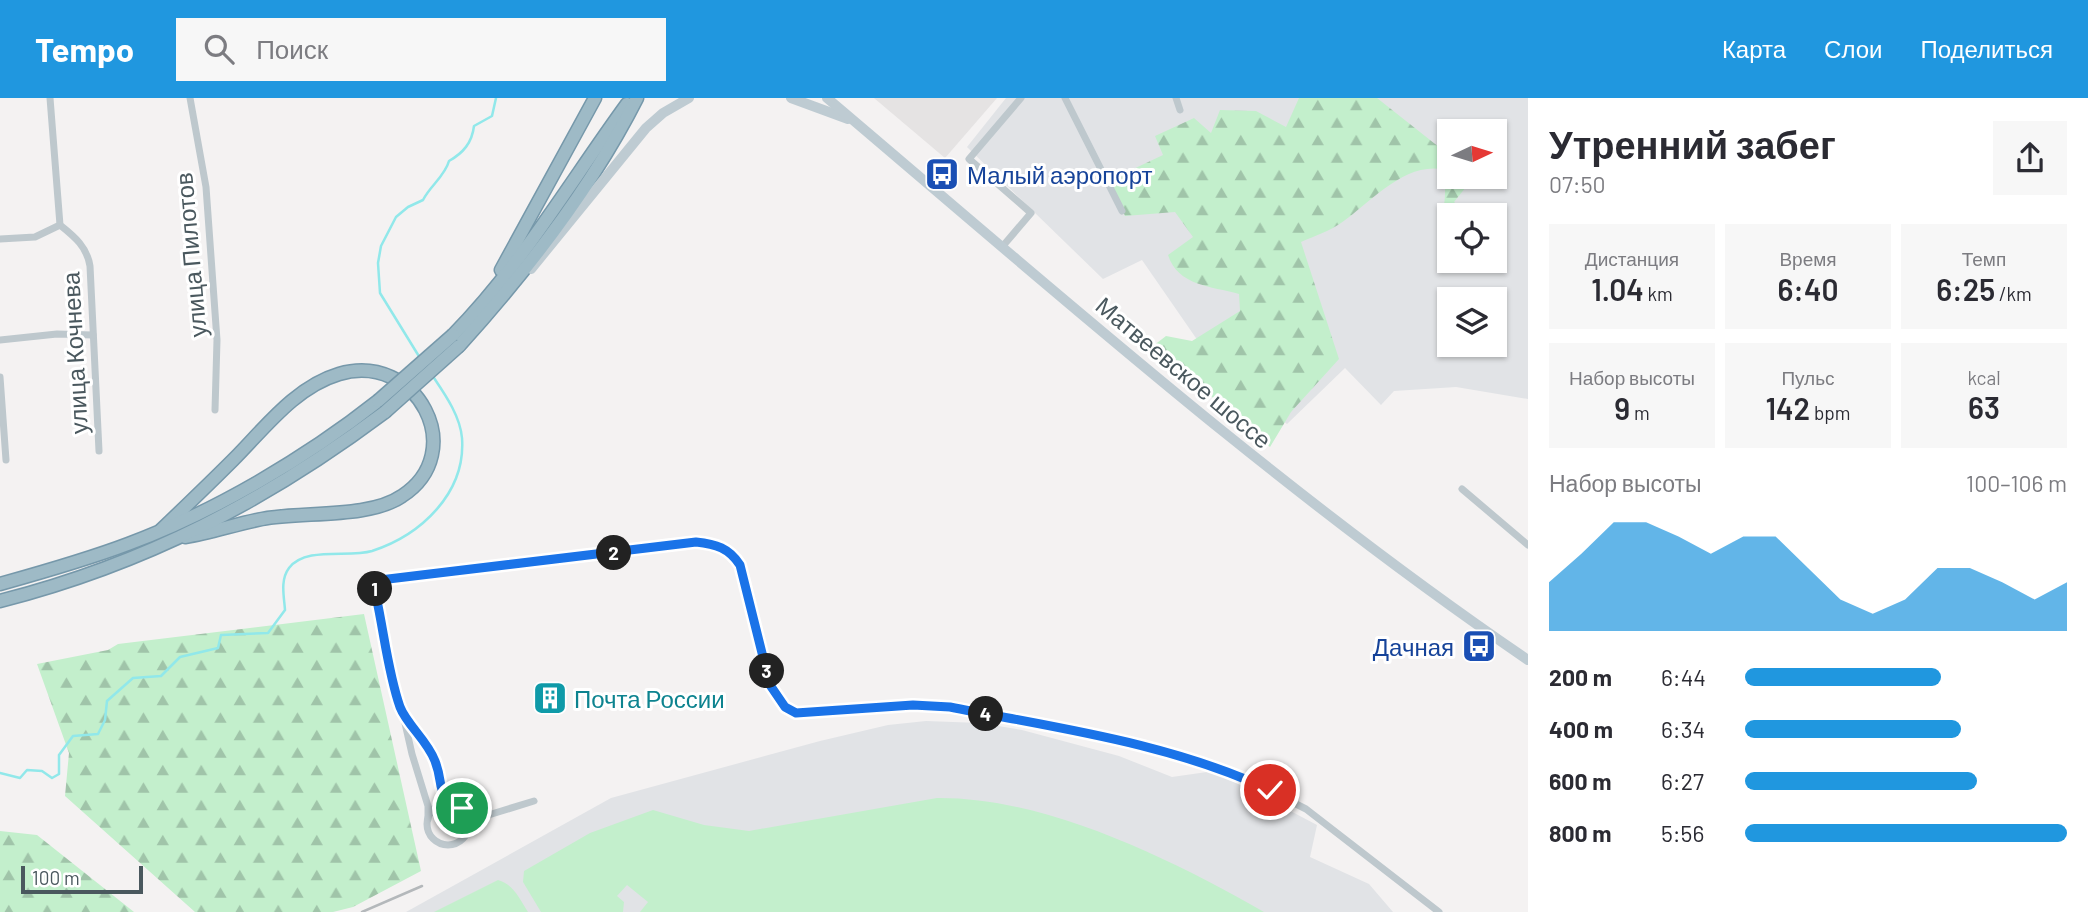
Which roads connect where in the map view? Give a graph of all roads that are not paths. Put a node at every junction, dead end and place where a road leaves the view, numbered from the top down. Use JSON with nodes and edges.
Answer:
{"nodes":[{"id":1,"x":50,"y":98,"type":"edge"},
{"id":2,"x":190,"y":98,"type":"edge"},
{"id":3,"x":595,"y":98,"type":"edge"},
{"id":4,"x":631,"y":98,"type":"edge"},
{"id":5,"x":637,"y":98,"type":"edge"},
{"id":6,"x":690,"y":98,"type":"edge"},
{"id":7,"x":792,"y":98,"type":"edge"},
{"id":8,"x":827,"y":98,"type":"edge"},
{"id":9,"x":1021,"y":98,"type":"edge"},
{"id":10,"x":1065,"y":98,"type":"edge"},
{"id":11,"x":1176,"y":98,"type":"edge"},
{"id":12,"x":1180,"y":110,"type":"dead end"},
{"id":13,"x":855,"y":122,"type":"junction"},
{"id":14,"x":1122,"y":211,"type":"dead end"},
{"id":15,"x":60,"y":225,"type":"junction"},
{"id":16,"x":0,"y":239,"type":"edge"},
{"id":17,"x":1002,"y":247,"type":"junction"},
{"id":18,"x":483,"y":312,"type":"junction"},
{"id":19,"x":93,"y":335,"type":"junction"},
{"id":20,"x":0,"y":340,"type":"edge"},
{"id":21,"x":0,"y":377,"type":"edge"},
{"id":22,"x":382,"y":406,"type":"junction"},
{"id":23,"x":215,"y":410,"type":"dead end"},
{"id":24,"x":99,"y":451,"type":"dead end"},
{"id":25,"x":6,"y":460,"type":"dead end"},
{"id":26,"x":1462,"y":489,"type":"dead end"},
{"id":27,"x":161,"y":530,"type":"junction"},
{"id":28,"x":185,"y":537,"type":"junction"},
{"id":29,"x":1528,"y":545,"type":"edge"},
{"id":30,"x":0,"y":584,"type":"edge"},
{"id":31,"x":0,"y":601,"type":"edge"},
{"id":32,"x":1528,"y":660,"type":"edge"},
{"id":33,"x":401,"y":709,"type":"junction"},
{"id":34,"x":534,"y":801,"type":"dead end"},
{"id":35,"x":449,"y":803,"type":"junction"},
{"id":36,"x":428,"y":818,"type":"junction"},
{"id":37,"x":469,"y":821,"type":"junction"},
{"id":38,"x":1439,"y":912,"type":"edge"}],
"edges":[{"from":1,"to":15,"type":"street"},
{"from":2,"to":23,"type":"street","name":"улица Пилотов"},
{"from":3,"to":18,"type":"highway"},
{"from":4,"to":18,"type":"highway"},
{"from":5,"to":18,"type":"highway"},
{"from":6,"to":18,"type":"main road"},
{"from":7,"to":13,"type":"main road"},
{"from":8,"to":13,"type":"main road","name":"Матвеевское шоссе"},
{"from":9,"to":17,"type":"street"},
{"from":10,"to":14,"type":"street"},
{"from":11,"to":12,"type":"street"},
{"from":13,"to":17,"type":"main road","name":"Матвеевское шоссе"},
{"from":15,"to":16,"type":"street"},
{"from":15,"to":19,"type":"street","name":"улица Кочнева"},
{"from":17,"to":32,"type":"main road","name":"Матвеевское шоссе"},
{"from":18,"to":22,"type":"highway","bridge":true},
{"from":19,"to":20,"type":"street"},
{"from":19,"to":24,"type":"street","name":"улица Кочнева"},
{"from":21,"to":25,"type":"street"},
{"from":22,"to":27,"type":"highway"},
{"from":22,"to":28,"type":"highway"},
{"from":26,"to":29,"type":"street"},
{"from":27,"to":28,"type":"highway"},
{"from":27,"to":30,"type":"highway"},
{"from":28,"to":31,"type":"highway"},
{"from":33,"to":35,"type":"street"},
{"from":33,"to":36,"type":"street"},
{"from":33,"to":38,"type":"street"},
{"from":34,"to":37,"type":"street"},
{"from":35,"to":36,"type":"street"},
{"from":35,"to":37,"type":"street"},
{"from":36,"to":37,"type":"street"}]}
